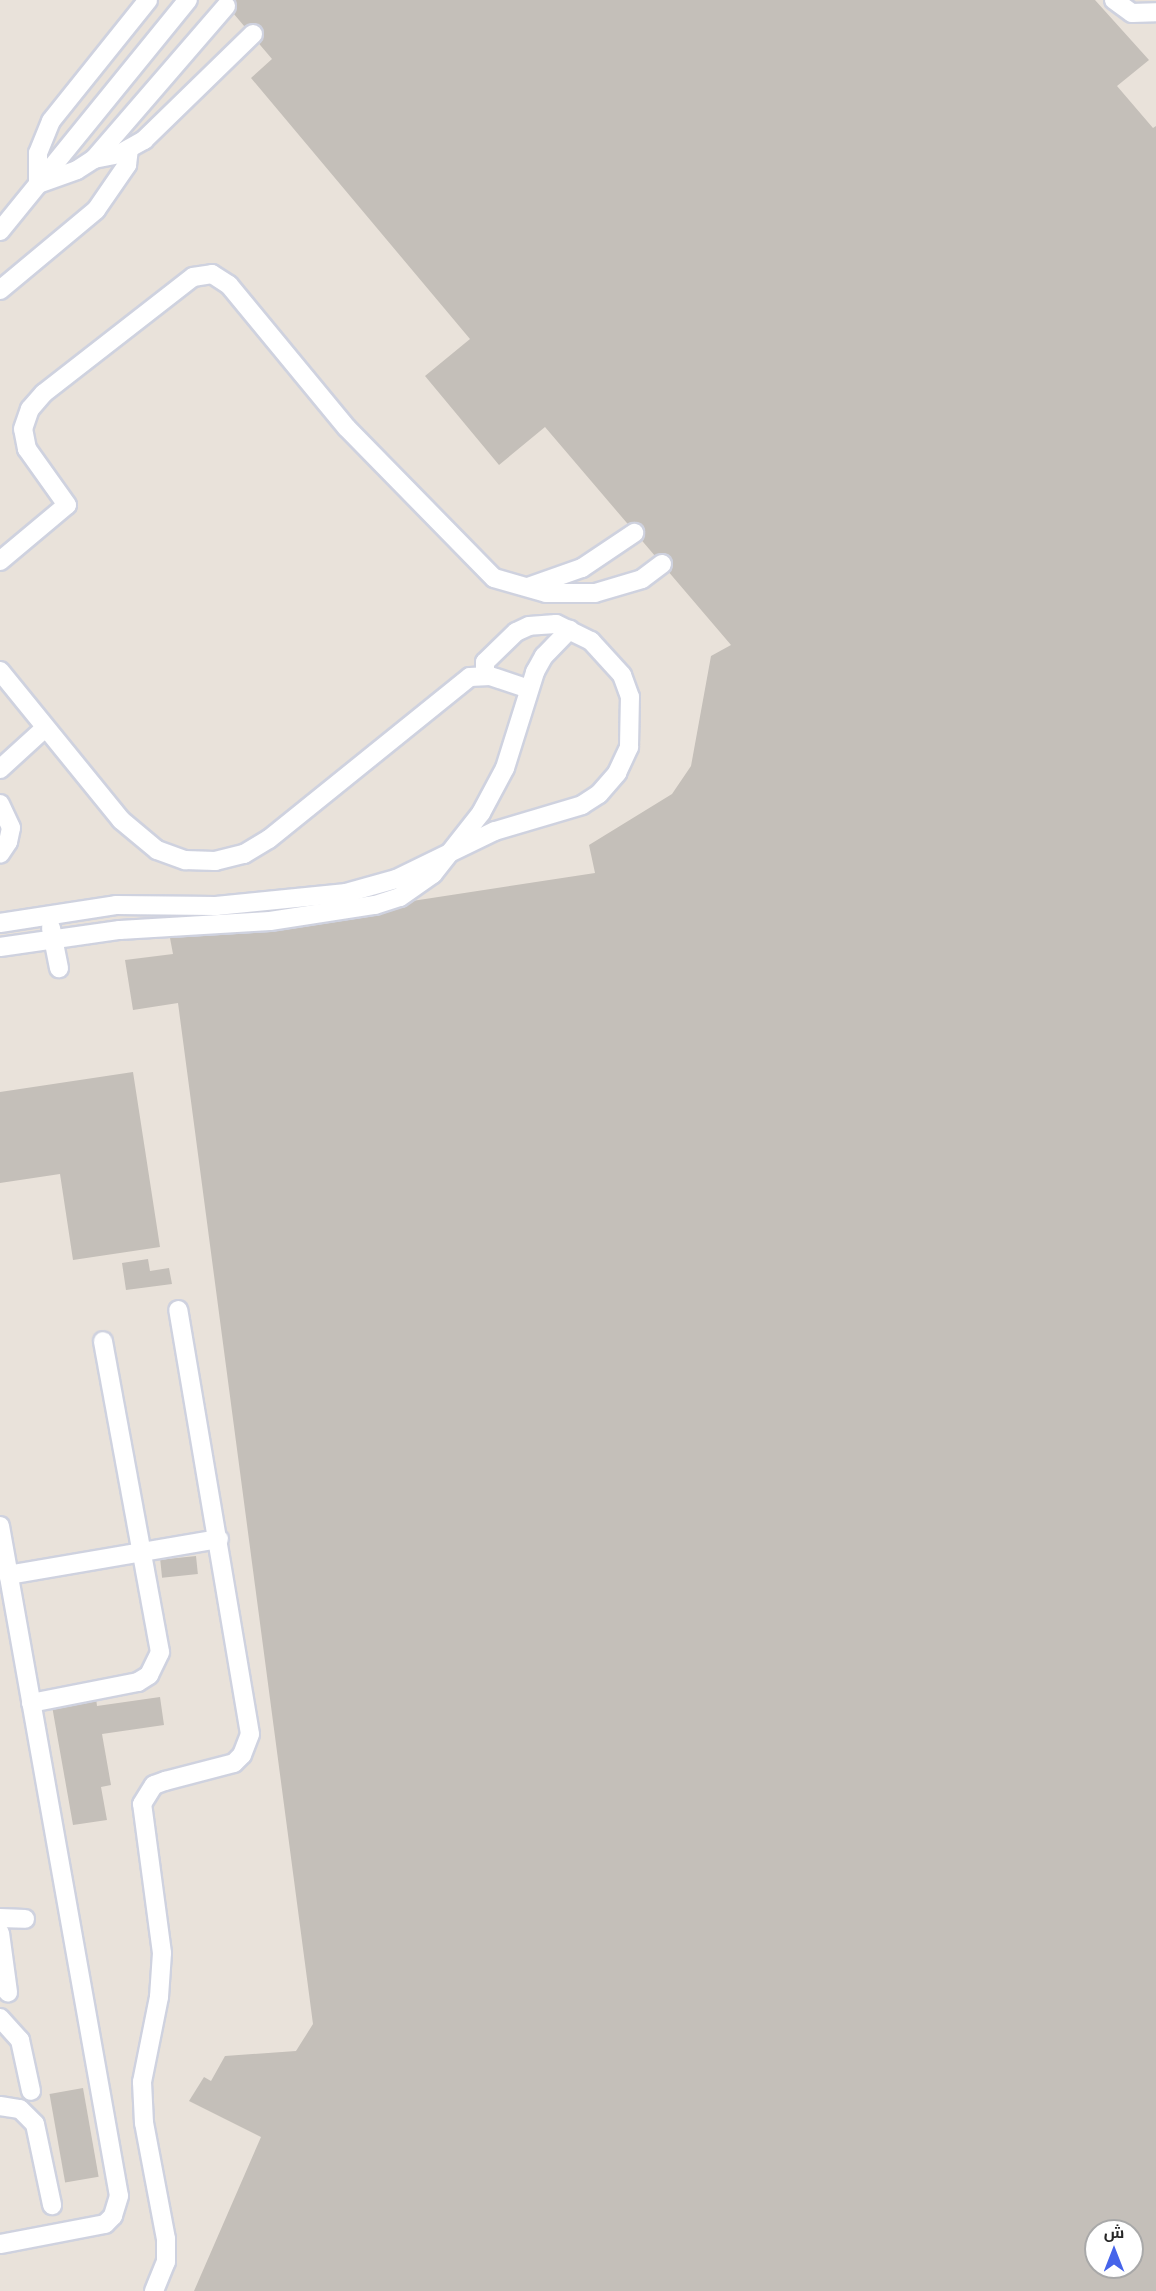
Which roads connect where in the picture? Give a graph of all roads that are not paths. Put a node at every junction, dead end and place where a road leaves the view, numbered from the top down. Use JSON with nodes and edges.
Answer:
{"nodes":[{"id":1,"x":148,"y":0,"type":"edge"},
{"id":2,"x":188,"y":0,"type":"edge"},
{"id":3,"x":1114,"y":0,"type":"edge"},
{"id":4,"x":226,"y":6,"type":"dead end"},
{"id":5,"x":1156,"y":12,"type":"edge"},
{"id":6,"x":253,"y":34,"type":"dead end"},
{"id":7,"x":129,"y":149,"type":"junction"},
{"id":8,"x":94,"y":159,"type":"junction"},
{"id":9,"x":38,"y":184,"type":"junction"},
{"id":10,"x":0,"y":231,"type":"edge"},
{"id":11,"x":0,"y":290,"type":"edge"},
{"id":12,"x":634,"y":533,"type":"dead end"},
{"id":13,"x":0,"y":561,"type":"edge"},
{"id":14,"x":662,"y":564,"type":"dead end"},
{"id":15,"x":524,"y":589,"type":"junction"},
{"id":16,"x":570,"y":629,"type":"junction"},
{"id":17,"x":0,"y":671,"type":"edge"},
{"id":18,"x":485,"y":676,"type":"junction"},
{"id":19,"x":529,"y":689,"type":"junction"},
{"id":20,"x":45,"y":728,"type":"junction"},
{"id":21,"x":0,"y":769,"type":"edge"},
{"id":22,"x":0,"y":804,"type":"edge"},
{"id":23,"x":452,"y":852,"type":"junction"},
{"id":24,"x":0,"y":854,"type":"edge"},
{"id":25,"x":49,"y":915,"type":"junction"},
{"id":26,"x":0,"y":923,"type":"edge"},
{"id":27,"x":59,"y":938,"type":"junction"},
{"id":28,"x":0,"y":947,"type":"edge"},
{"id":29,"x":64,"y":968,"type":"dead end"},
{"id":30,"x":178,"y":1310,"type":"dead end"},
{"id":31,"x":103,"y":1341,"type":"dead end"},
{"id":32,"x":0,"y":1526,"type":"edge"},
{"id":33,"x":219,"y":1539,"type":"junction"},
{"id":34,"x":142,"y":1551,"type":"junction"},
{"id":35,"x":9,"y":1575,"type":"junction"},
{"id":36,"x":32,"y":1703,"type":"junction"},
{"id":37,"x":0,"y":1918,"type":"edge"},
{"id":38,"x":25,"y":1919,"type":"dead end"},
{"id":39,"x":0,"y":1933,"type":"edge"},
{"id":40,"x":9,"y":1992,"type":"dead end"},
{"id":41,"x":0,"y":2018,"type":"edge"},
{"id":42,"x":31,"y":2091,"type":"dead end"},
{"id":43,"x":0,"y":2106,"type":"edge"},
{"id":44,"x":52,"y":2205,"type":"dead end"},
{"id":45,"x":0,"y":2244,"type":"edge"},
{"id":46,"x":154,"y":2291,"type":"edge"}],
"edges":[{"from":1,"to":9,"type":"lane"},
{"from":2,"to":9,"type":"lane"},
{"from":3,"to":5,"type":"lane"},
{"from":4,"to":8,"type":"lane"},
{"from":6,"to":7,"type":"lane"},
{"from":7,"to":8,"type":"lane"},
{"from":7,"to":11,"type":"lane"},
{"from":8,"to":9,"type":"lane"},
{"from":9,"to":10,"type":"lane"},
{"from":12,"to":15,"type":"lane"},
{"from":13,"to":15,"type":"lane"},
{"from":14,"to":15,"type":"lane"},
{"from":16,"to":18,"type":"lane"},
{"from":16,"to":19,"type":"lane"},
{"from":16,"to":23,"type":"lane"},
{"from":17,"to":20,"type":"lane"},
{"from":18,"to":19,"type":"lane"},
{"from":18,"to":20,"type":"lane"},
{"from":19,"to":23,"type":"lane"},
{"from":20,"to":21,"type":"lane"},
{"from":22,"to":24,"type":"lane"},
{"from":23,"to":25,"type":"lane"},
{"from":23,"to":27,"type":"lane"},
{"from":25,"to":26,"type":"lane"},
{"from":25,"to":27,"type":"lane"},
{"from":27,"to":28,"type":"lane"},
{"from":27,"to":29,"type":"lane"},
{"from":30,"to":33,"type":"lane"},
{"from":31,"to":34,"type":"lane"},
{"from":32,"to":35,"type":"lane"},
{"from":33,"to":34,"type":"lane"},
{"from":33,"to":46,"type":"lane"},
{"from":34,"to":35,"type":"lane"},
{"from":34,"to":36,"type":"lane"},
{"from":35,"to":36,"type":"lane"},
{"from":36,"to":45,"type":"lane"},
{"from":37,"to":38,"type":"lane"},
{"from":39,"to":40,"type":"lane"},
{"from":41,"to":42,"type":"lane"},
{"from":43,"to":44,"type":"lane"}]}
